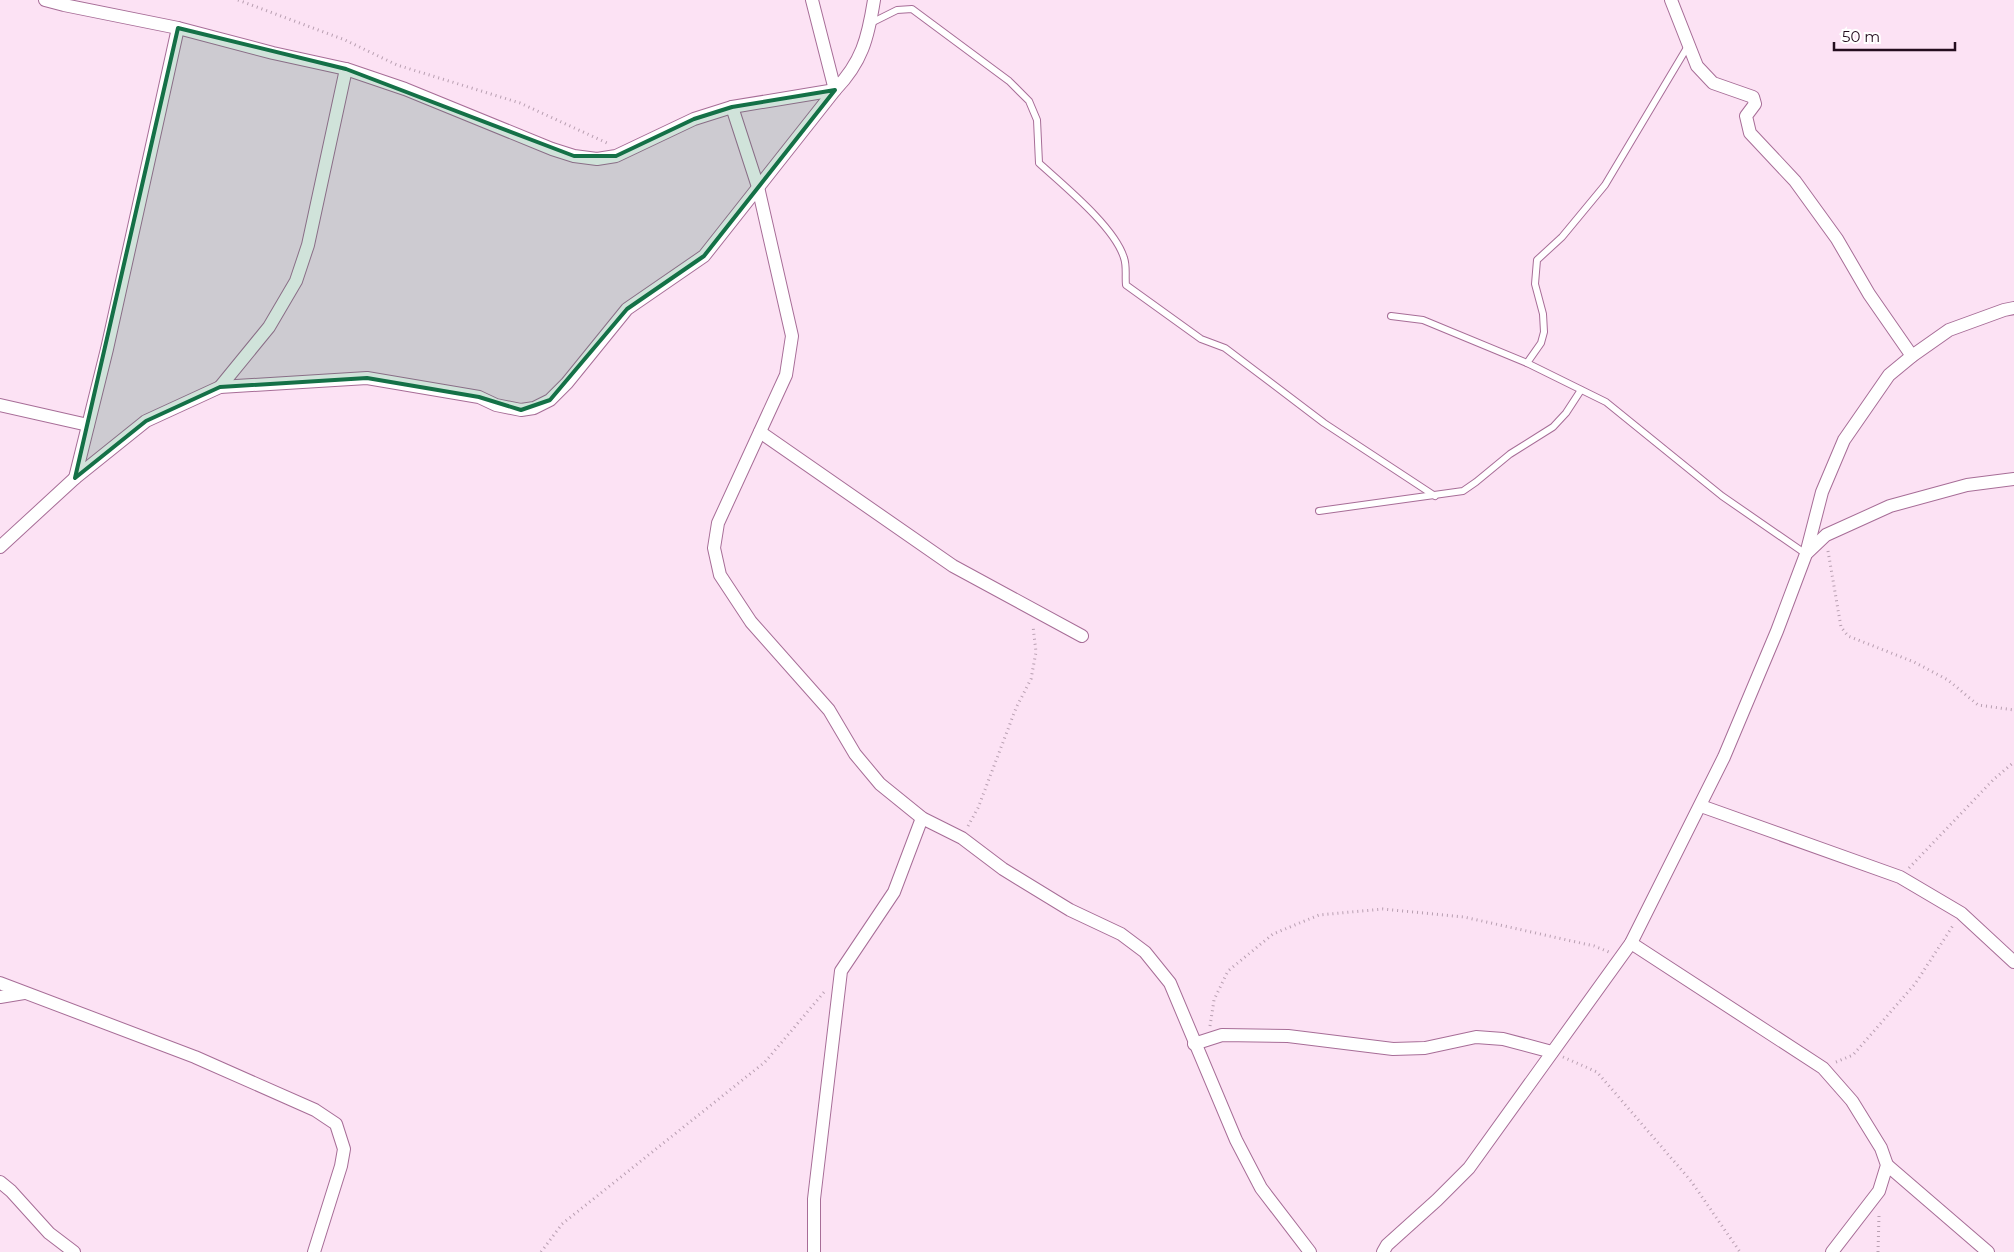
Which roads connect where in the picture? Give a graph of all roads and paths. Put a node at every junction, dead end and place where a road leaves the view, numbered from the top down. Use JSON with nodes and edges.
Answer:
{"nodes":[{"id":1,"x":45,"y":0,"type":"edge"},
{"id":2,"x":238,"y":0,"type":"edge"},
{"id":3,"x":812,"y":0,"type":"edge"},
{"id":4,"x":874,"y":0,"type":"edge"},
{"id":5,"x":1671,"y":0,"type":"edge"},
{"id":6,"x":870,"y":24,"type":"junction"},
{"id":7,"x":178,"y":28,"type":"junction"},
{"id":8,"x":1688,"y":46,"type":"junction"},
{"id":9,"x":346,"y":69,"type":"junction"},
{"id":10,"x":835,"y":90,"type":"junction"},
{"id":11,"x":732,"y":107,"type":"junction"},
{"id":12,"x":625,"y":152,"type":"junction"},
{"id":13,"x":758,"y":187,"type":"junction"},
{"id":14,"x":2014,"y":308,"type":"edge"},
{"id":15,"x":1391,"y":316,"type":"dead end"},
{"id":16,"x":1912,"y":356,"type":"junction"},
{"id":17,"x":1527,"y":363,"type":"junction"},
{"id":18,"x":220,"y":387,"type":"junction"},
{"id":19,"x":1582,"y":390,"type":"junction"},
{"id":20,"x":0,"y":405,"type":"edge"},
{"id":21,"x":88,"y":425,"type":"junction"},
{"id":22,"x":760,"y":432,"type":"junction"},
{"id":23,"x":75,"y":478,"type":"junction"},
{"id":24,"x":2014,"y":479,"type":"edge"},
{"id":25,"x":1435,"y":496,"type":"junction"},
{"id":26,"x":1319,"y":511,"type":"dead end"},
{"id":27,"x":1826,"y":535,"type":"junction"},
{"id":28,"x":0,"y":547,"type":"edge"},
{"id":29,"x":1806,"y":554,"type":"junction"},
{"id":30,"x":1028,"y":606,"type":"junction"},
{"id":31,"x":1082,"y":636,"type":"dead end"},
{"id":32,"x":2014,"y":710,"type":"edge"},
{"id":33,"x":2014,"y":762,"type":"edge"},
{"id":34,"x":1700,"y":806,"type":"junction"},
{"id":35,"x":922,"y":818,"type":"junction"},
{"id":36,"x":962,"y":838,"type":"junction"},
{"id":37,"x":1900,"y":877,"type":"junction"},
{"id":38,"x":1960,"y":913,"type":"junction"},
{"id":39,"x":1631,"y":943,"type":"junction"},
{"id":40,"x":1621,"y":957,"type":"junction"},
{"id":41,"x":2014,"y":962,"type":"edge"},
{"id":42,"x":841,"y":971,"type":"junction"},
{"id":43,"x":0,"y":983,"type":"edge"},
{"id":44,"x":24,"y":993,"type":"junction"},
{"id":45,"x":0,"y":997,"type":"edge"},
{"id":46,"x":1208,"y":1039,"type":"junction"},
{"id":47,"x":1194,"y":1044,"type":"junction"},
{"id":48,"x":1552,"y":1052,"type":"junction"},
{"id":49,"x":1823,"y":1068,"type":"junction"},
{"id":50,"x":1887,"y":1165,"type":"junction"},
{"id":51,"x":0,"y":1182,"type":"edge"},
{"id":52,"x":1879,"y":1191,"type":"junction"},
{"id":53,"x":1383,"y":1250,"type":"edge"},
{"id":54,"x":74,"y":1252,"type":"edge"},
{"id":55,"x":314,"y":1252,"type":"edge"},
{"id":56,"x":542,"y":1252,"type":"edge"},
{"id":57,"x":814,"y":1252,"type":"edge"},
{"id":58,"x":1310,"y":1252,"type":"edge"},
{"id":59,"x":1740,"y":1252,"type":"edge"},
{"id":60,"x":1832,"y":1252,"type":"edge"},
{"id":61,"x":1878,"y":1252,"type":"edge"},
{"id":62,"x":1988,"y":1252,"type":"edge"}],
"edges":[{"from":1,"to":7,"type":"street"},
{"from":2,"to":12,"type":"path"},
{"from":3,"to":10,"type":"street"},
{"from":4,"to":6,"type":"street"},
{"from":5,"to":8,"type":"street"},
{"from":6,"to":10,"type":"street"},
{"from":6,"to":25,"type":"lane"},
{"from":7,"to":9,"type":"street"},
{"from":7,"to":21,"type":"street"},
{"from":8,"to":16,"type":"street"},
{"from":8,"to":17,"type":"lane"},
{"from":9,"to":12,"type":"street"},
{"from":9,"to":18,"type":"street"},
{"from":10,"to":11,"type":"street"},
{"from":10,"to":13,"type":"street"},
{"from":11,"to":12,"type":"street"},
{"from":11,"to":13,"type":"street"},
{"from":13,"to":18,"type":"street"},
{"from":13,"to":22,"type":"street"},
{"from":14,"to":16,"type":"street"},
{"from":15,"to":17,"type":"lane"},
{"from":16,"to":29,"type":"street"},
{"from":17,"to":19,"type":"lane"},
{"from":18,"to":23,"type":"street"},
{"from":19,"to":25,"type":"lane"},
{"from":19,"to":29,"type":"lane"},
{"from":20,"to":21,"type":"street"},
{"from":21,"to":23,"type":"street"},
{"from":22,"to":30,"type":"street"},
{"from":22,"to":35,"type":"street"},
{"from":23,"to":28,"type":"street"},
{"from":24,"to":27,"type":"street"},
{"from":25,"to":26,"type":"lane"},
{"from":27,"to":29,"type":"street"},
{"from":27,"to":32,"type":"path"},
{"from":29,"to":34,"type":"street"},
{"from":30,"to":31,"type":"street"},
{"from":30,"to":36,"type":"path"},
{"from":33,"to":37,"type":"path"},
{"from":34,"to":37,"type":"street"},
{"from":34,"to":39,"type":"street"},
{"from":35,"to":36,"type":"street"},
{"from":35,"to":42,"type":"street"},
{"from":36,"to":47,"type":"street"},
{"from":37,"to":38,"type":"street"},
{"from":38,"to":41,"type":"street"},
{"from":38,"to":49,"type":"path"},
{"from":39,"to":40,"type":"street"},
{"from":39,"to":49,"type":"street"},
{"from":40,"to":46,"type":"path"},
{"from":40,"to":48,"type":"street"},
{"from":42,"to":56,"type":"path"},
{"from":42,"to":57,"type":"street"},
{"from":43,"to":44,"type":"street"},
{"from":44,"to":45,"type":"street"},
{"from":44,"to":55,"type":"street"},
{"from":46,"to":47,"type":"street"},
{"from":46,"to":48,"type":"street"},
{"from":47,"to":58,"type":"street"},
{"from":48,"to":53,"type":"street"},
{"from":48,"to":59,"type":"path"},
{"from":49,"to":50,"type":"street"},
{"from":50,"to":52,"type":"street"},
{"from":50,"to":62,"type":"street"},
{"from":51,"to":54,"type":"street"},
{"from":52,"to":60,"type":"street"},
{"from":52,"to":61,"type":"path"}]}
